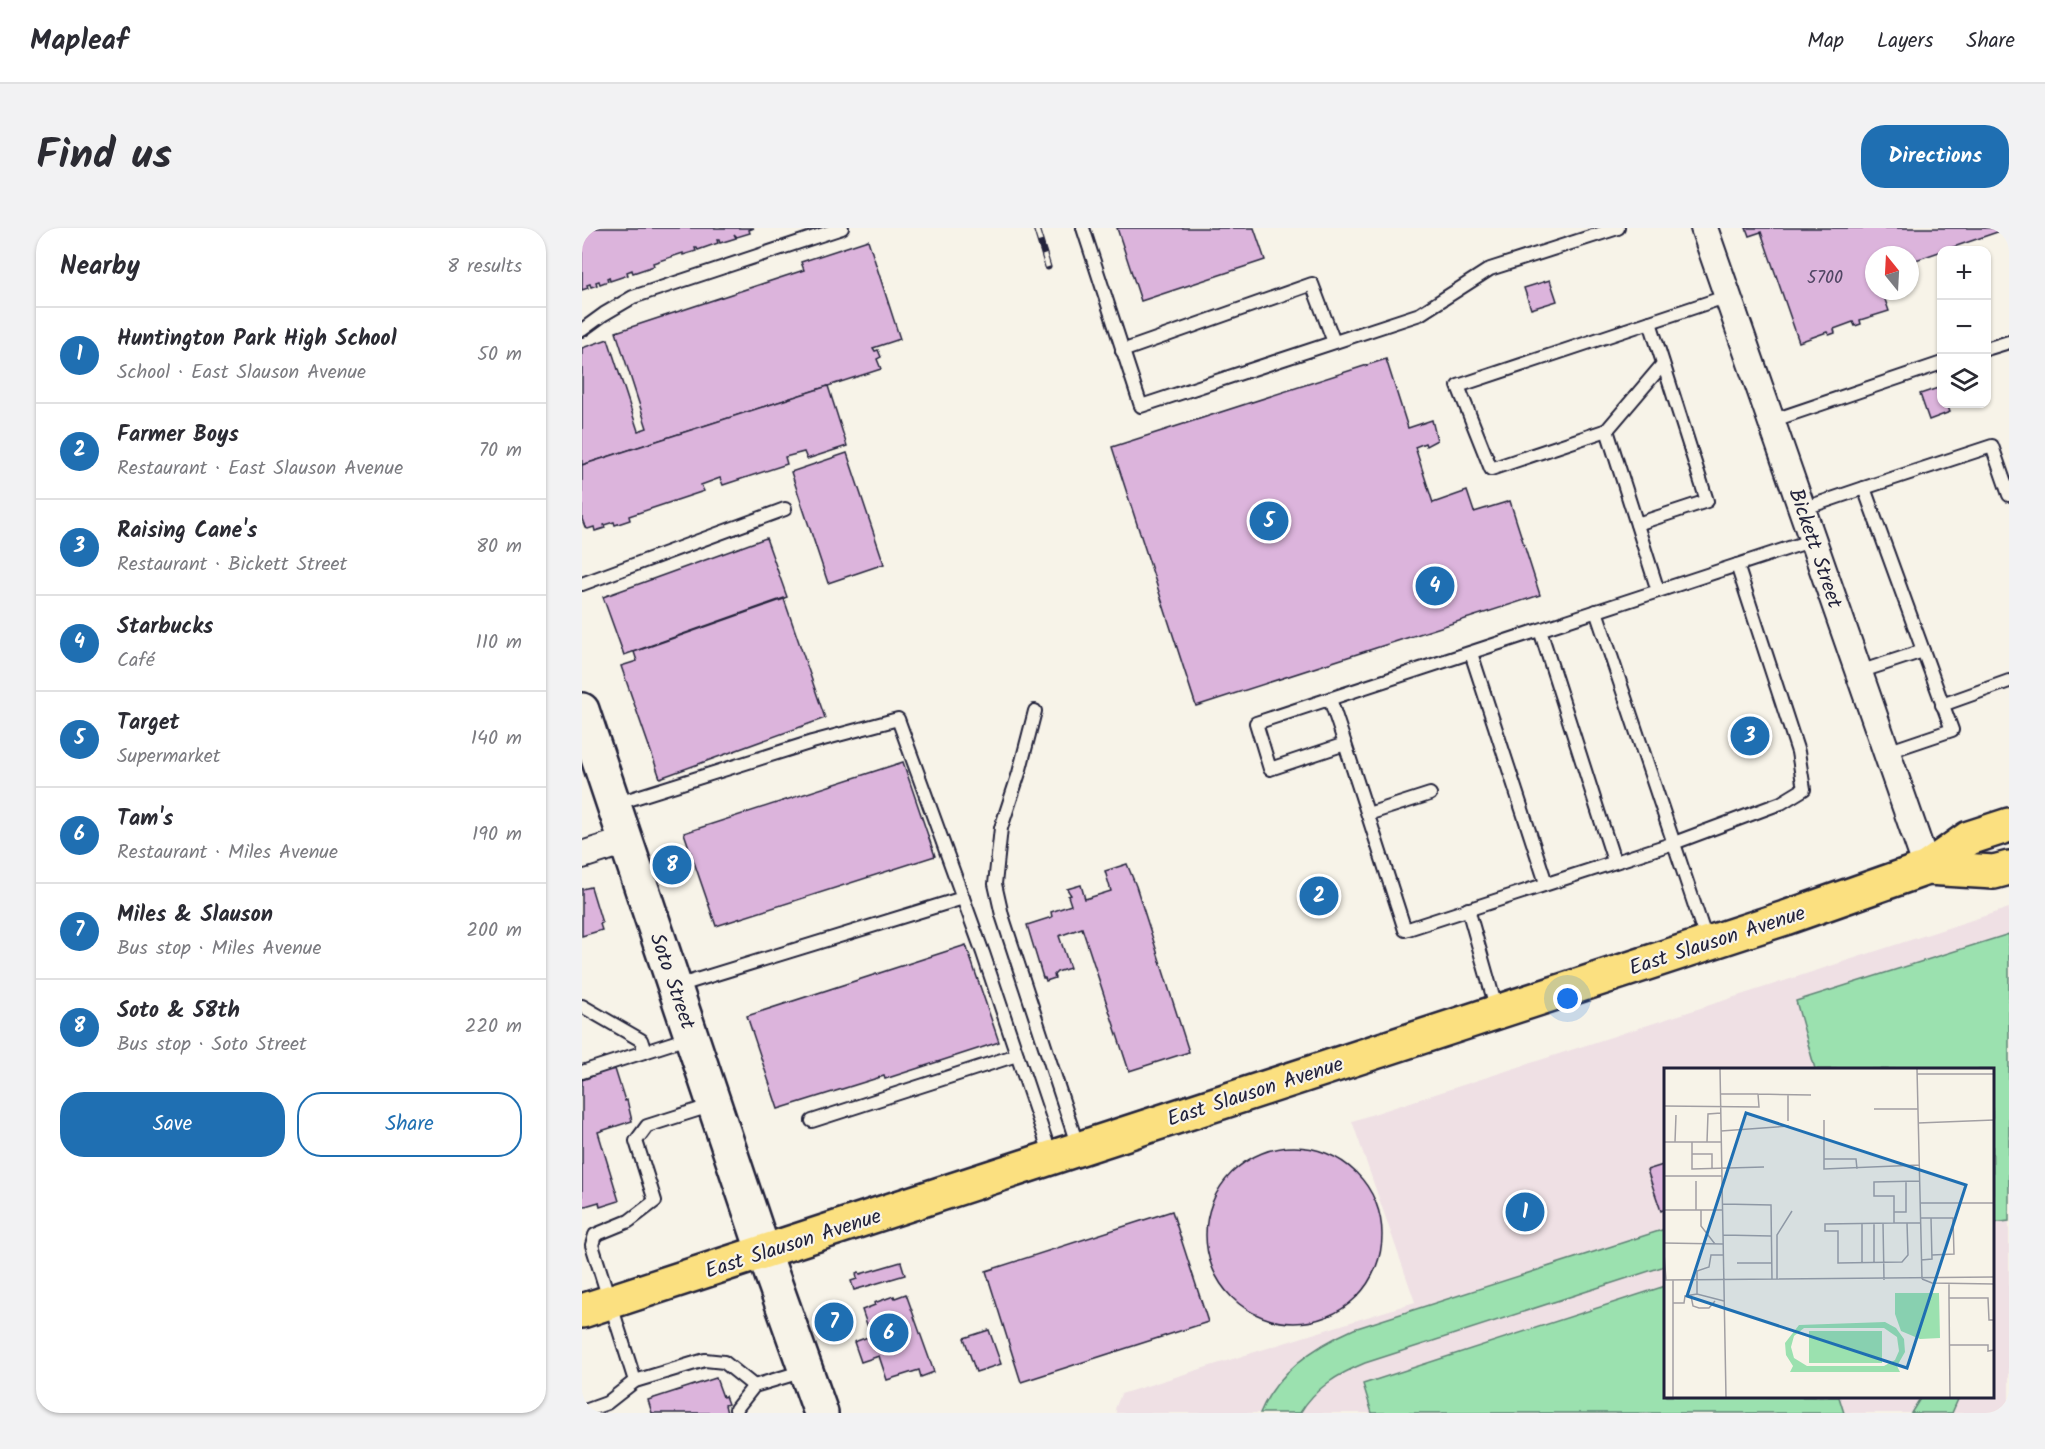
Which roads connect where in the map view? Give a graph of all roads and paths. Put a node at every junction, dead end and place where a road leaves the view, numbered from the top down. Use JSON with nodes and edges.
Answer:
{"nodes":[{"id":1,"x":842,"y":228,"type":"edge"},
{"id":2,"x":1083,"y":228,"type":"edge"},
{"id":3,"x":1618,"y":228,"type":"edge"},
{"id":4,"x":1704,"y":228,"type":"edge"},
{"id":5,"x":1728,"y":296,"type":"junction"},
{"id":6,"x":1650,"y":322,"type":"junction"},
{"id":7,"x":582,"y":330,"type":"edge"},
{"id":8,"x":1334,"y":342,"type":"junction"},
{"id":9,"x":2009,"y":342,"type":"edge"},
{"id":10,"x":1991,"y":347,"type":"edge"},
{"id":11,"x":1122,"y":351,"type":"junction"},
{"id":12,"x":1663,"y":364,"type":"junction"},
{"id":13,"x":1937,"y":364,"type":"edge"},
{"id":14,"x":1771,"y":422,"type":"junction"},
{"id":15,"x":1607,"y":430,"type":"junction"},
{"id":16,"x":1864,"y":488,"type":"junction"},
{"id":17,"x":2009,"y":495,"type":"edge"},
{"id":18,"x":785,"y":509,"type":"dead end"},
{"id":19,"x":1802,"y":509,"type":"junction"},
{"id":20,"x":1637,"y":524,"type":"junction"},
{"id":21,"x":1813,"y":540,"type":"junction"},
{"id":22,"x":1737,"y":565,"type":"junction"},
{"id":23,"x":582,"y":584,"type":"edge"},
{"id":24,"x":1658,"y":591,"type":"junction"},
{"id":25,"x":1596,"y":611,"type":"junction"},
{"id":26,"x":1540,"y":630,"type":"junction"},
{"id":27,"x":1923,"y":651,"type":"junction"},
{"id":28,"x":1471,"y":653,"type":"junction"},
{"id":29,"x":1858,"y":672,"type":"junction"},
{"id":30,"x":2009,"y":681,"type":"edge"},
{"id":31,"x":1330,"y":699,"type":"junction"},
{"id":32,"x":1942,"y":705,"type":"junction"},
{"id":33,"x":582,"y":710,"type":"edge"},
{"id":34,"x":1035,"y":711,"type":"dead end"},
{"id":35,"x":1345,"y":744,"type":"junction"},
{"id":36,"x":1887,"y":752,"type":"junction"},
{"id":37,"x":1430,"y":794,"type":"dead end"},
{"id":38,"x":614,"y":805,"type":"junction"},
{"id":39,"x":1368,"y":814,"type":"junction"},
{"id":40,"x":2009,"y":825,"type":"edge"},
{"id":41,"x":626,"y":841,"type":"junction"},
{"id":42,"x":1674,"y":843,"type":"junction"},
{"id":43,"x":582,"y":855,"type":"edge"},
{"id":44,"x":1614,"y":861,"type":"junction"},
{"id":45,"x":1927,"y":868,"type":"junction"},
{"id":46,"x":2009,"y":868,"type":"edge"},
{"id":47,"x":1546,"y":884,"type":"junction"},
{"id":48,"x":963,"y":898,"type":"junction"},
{"id":49,"x":1468,"y":909,"type":"junction"},
{"id":50,"x":1708,"y":943,"type":"junction"},
{"id":51,"x":675,"y":987,"type":"junction"},
{"id":52,"x":582,"y":1006,"type":"edge"},
{"id":53,"x":1497,"y":1012,"type":"junction"},
{"id":54,"x":692,"y":1037,"type":"junction"},
{"id":55,"x":645,"y":1052,"type":"junction"},
{"id":56,"x":1017,"y":1055,"type":"junction"},
{"id":57,"x":582,"y":1072,"type":"edge"},
{"id":58,"x":714,"y":1104,"type":"junction"},
{"id":59,"x":812,"y":1121,"type":"dead end"},
{"id":60,"x":1065,"y":1153,"type":"junction"},
{"id":61,"x":764,"y":1253,"type":"junction"},
{"id":62,"x":597,"y":1307,"type":"edge"},
{"id":63,"x":806,"y":1370,"type":"junction"},
{"id":64,"x":635,"y":1381,"type":"junction"},
{"id":65,"x":754,"y":1386,"type":"junction"},
{"id":66,"x":609,"y":1408,"type":"edge"},
{"id":67,"x":582,"y":1412,"type":"edge"},
{"id":68,"x":737,"y":1413,"type":"edge"},
{"id":69,"x":820,"y":1413,"type":"edge"}],
"edges":[{"from":1,"to":7,"type":"lane"},
{"from":2,"to":11,"type":"lane"},
{"from":3,"to":8,"type":"lane"},
{"from":4,"to":5,"type":"street","name":"Bickett Street"},
{"from":5,"to":6,"type":"lane"},
{"from":5,"to":14,"type":"street","name":"Bickett Street"},
{"from":6,"to":12,"type":"lane"},
{"from":6,"to":15,"type":"lane"},
{"from":8,"to":11,"type":"lane"},
{"from":8,"to":11,"type":"lane"},
{"from":9,"to":10,"type":"lane"},
{"from":12,"to":15,"type":"lane"},
{"from":12,"to":20,"type":"lane"},
{"from":13,"to":14,"type":"lane"},
{"from":14,"to":19,"type":"street","name":"Bickett Street"},
{"from":15,"to":20,"type":"lane"},
{"from":16,"to":17,"type":"lane"},
{"from":16,"to":19,"type":"lane"},
{"from":16,"to":27,"type":"lane"},
{"from":18,"to":23,"type":"lane"},
{"from":19,"to":21,"type":"street","name":"Bickett Street"},
{"from":20,"to":24,"type":"lane"},
{"from":21,"to":22,"type":"lane"},
{"from":21,"to":29,"type":"street","name":"Bickett Street"},
{"from":22,"to":24,"type":"lane"},
{"from":22,"to":42,"type":"lane"},
{"from":24,"to":25,"type":"lane"},
{"from":25,"to":26,"type":"lane"},
{"from":25,"to":42,"type":"lane"},
{"from":26,"to":28,"type":"lane"},
{"from":26,"to":44,"type":"lane"},
{"from":27,"to":29,"type":"lane"},
{"from":27,"to":32,"type":"lane"},
{"from":28,"to":31,"type":"lane"},
{"from":28,"to":47,"type":"lane"},
{"from":29,"to":36,"type":"street","name":"Bickett Street"},
{"from":30,"to":32,"type":"lane"},
{"from":31,"to":35,"type":"lane"},
{"from":31,"to":35,"type":"lane"},
{"from":32,"to":36,"type":"lane"},
{"from":33,"to":38,"type":"main road","name":"Soto Street"},
{"from":34,"to":60,"type":"lane"},
{"from":35,"to":39,"type":"lane"},
{"from":36,"to":45,"type":"street","name":"Bickett Street"},
{"from":37,"to":39,"type":"lane"},
{"from":38,"to":41,"type":"main road","name":"Soto Street"},
{"from":38,"to":48,"type":"lane"},
{"from":39,"to":49,"type":"lane"},
{"from":40,"to":45,"type":"main road","name":"East Slauson Avenue"},
{"from":41,"to":43,"type":"street"},
{"from":41,"to":51,"type":"main road","name":"Soto Street"},
{"from":42,"to":44,"type":"lane"},
{"from":42,"to":50,"type":"lane"},
{"from":44,"to":47,"type":"lane"},
{"from":45,"to":46,"type":"main road","name":"East Slauson Avenue"},
{"from":45,"to":50,"type":"main road","name":"East Slauson Avenue"},
{"from":47,"to":49,"type":"lane"},
{"from":48,"to":51,"type":"lane"},
{"from":48,"to":56,"type":"lane"},
{"from":49,"to":53,"type":"lane"},
{"from":50,"to":53,"type":"main road","name":"East Slauson Avenue"},
{"from":51,"to":54,"type":"main road","name":"Soto Street"},
{"from":52,"to":55,"type":"lane"},
{"from":53,"to":60,"type":"main road","name":"East Slauson Avenue"},
{"from":54,"to":55,"type":"lane"},
{"from":54,"to":58,"type":"main road","name":"Soto Street"},
{"from":55,"to":57,"type":"lane"},
{"from":56,"to":59,"type":"lane"},
{"from":56,"to":60,"type":"lane"},
{"from":58,"to":61,"type":"main road","name":"Soto Street"},
{"from":58,"to":62,"type":"lane"},
{"from":60,"to":61,"type":"main road","name":"East Slauson Avenue"},
{"from":61,"to":62,"type":"main road","name":"East Slauson Avenue"},
{"from":61,"to":63,"type":"main road","name":"Soto Street"},
{"from":62,"to":64,"type":"lane"},
{"from":63,"to":65,"type":"lane"},
{"from":63,"to":69,"type":"main road","name":"Soto Street"},
{"from":64,"to":65,"type":"lane"},
{"from":64,"to":66,"type":"lane"},
{"from":65,"to":68,"type":"lane"},
{"from":66,"to":67,"type":"lane"}]}
